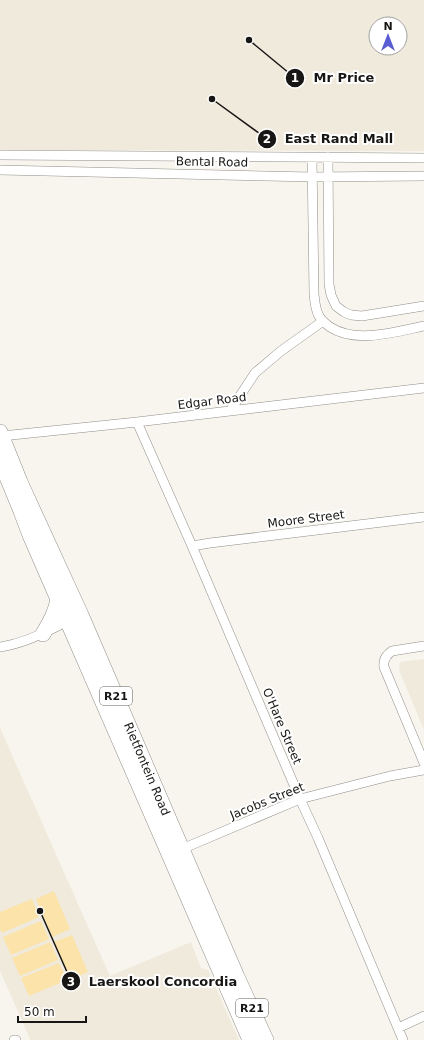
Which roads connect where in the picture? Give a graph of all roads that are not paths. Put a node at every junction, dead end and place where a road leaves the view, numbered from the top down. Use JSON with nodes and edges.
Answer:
{"nodes":[{"id":1,"x":0,"y":155,"type":"edge"},
{"id":2,"x":328,"y":157,"type":"junction"},
{"id":3,"x":312,"y":158,"type":"junction"},
{"id":4,"x":424,"y":158,"type":"edge"},
{"id":5,"x":0,"y":170,"type":"edge"},
{"id":6,"x":424,"y":176,"type":"edge"},
{"id":7,"x":312,"y":177,"type":"junction"},
{"id":8,"x":329,"y":177,"type":"junction"},
{"id":9,"x":424,"y":306,"type":"edge"},
{"id":10,"x":323,"y":321,"type":"junction"},
{"id":11,"x":424,"y":326,"type":"edge"},
{"id":12,"x":424,"y":388,"type":"edge"},
{"id":13,"x":230,"y":411,"type":"junction"},
{"id":14,"x":137,"y":422,"type":"junction"},
{"id":15,"x":1,"y":434,"type":"edge"},
{"id":16,"x":0,"y":460,"type":"edge"},
{"id":17,"x":424,"y":517,"type":"edge"},
{"id":18,"x":192,"y":546,"type":"junction"},
{"id":19,"x":58,"y":598,"type":"junction"},
{"id":20,"x":74,"y":618,"type":"junction"},
{"id":21,"x":43,"y":634,"type":"junction"},
{"id":22,"x":424,"y":646,"type":"edge"},
{"id":23,"x":0,"y":648,"type":"edge"},
{"id":24,"x":424,"y":763,"type":"edge"},
{"id":25,"x":424,"y":770,"type":"edge"},
{"id":26,"x":300,"y":799,"type":"junction"},
{"id":27,"x":176,"y":851,"type":"junction"},
{"id":28,"x":424,"y":1016,"type":"edge"},
{"id":29,"x":398,"y":1028,"type":"junction"},
{"id":30,"x":250,"y":1040,"type":"edge"},
{"id":31,"x":266,"y":1040,"type":"edge"},
{"id":32,"x":403,"y":1040,"type":"edge"}],
"edges":[{"from":1,"to":3,"type":"street","name":"Bental Road"},
{"from":2,"to":3,"type":"street","name":"Bental Road"},
{"from":2,"to":4,"type":"street","name":"Bental Road"},
{"from":2,"to":8,"type":"street"},
{"from":3,"to":7,"type":"street"},
{"from":5,"to":7,"type":"street","name":"Bental Road"},
{"from":6,"to":8,"type":"street","name":"Bental Road"},
{"from":7,"to":8,"type":"street","name":"Bental Road"},
{"from":7,"to":10,"type":"street"},
{"from":8,"to":9,"type":"street"},
{"from":10,"to":11,"type":"street"},
{"from":10,"to":13,"type":"street"},
{"from":12,"to":13,"type":"street","name":"Edgar Road"},
{"from":13,"to":14,"type":"street","name":"Edgar Road"},
{"from":14,"to":15,"type":"street","name":"Edgar Road"},
{"from":14,"to":18,"type":"street","name":"O'Hare Street"},
{"from":15,"to":20,"type":"main road","name":"Rietfontein Road","number":"R21"},
{"from":16,"to":19,"type":"main road","name":"Rietfontein Road","number":"R21"},
{"from":17,"to":18,"type":"street","name":"Moore Street"},
{"from":18,"to":26,"type":"street","name":"O'Hare Street"},
{"from":19,"to":20,"type":"main road","name":"Rietfontein Road","number":"R21"},
{"from":19,"to":21,"type":"main road"},
{"from":20,"to":21,"type":"street"},
{"from":20,"to":27,"type":"main road","name":"Rietfontein Road","number":"R21"},
{"from":21,"to":23,"type":"street"},
{"from":22,"to":24,"type":"street"},
{"from":25,"to":26,"type":"street","name":"Jacobs Street"},
{"from":26,"to":27,"type":"street","name":"Jacobs Street"},
{"from":26,"to":29,"type":"street","name":"O'Hare Street"},
{"from":27,"to":30,"type":"main road","name":"Rietfontein Road","number":"R21"},
{"from":27,"to":31,"type":"main road","name":"Rietfontein Road","number":"R21"},
{"from":28,"to":29,"type":"street"},
{"from":29,"to":32,"type":"street","name":"O'Hare Street"}]}
